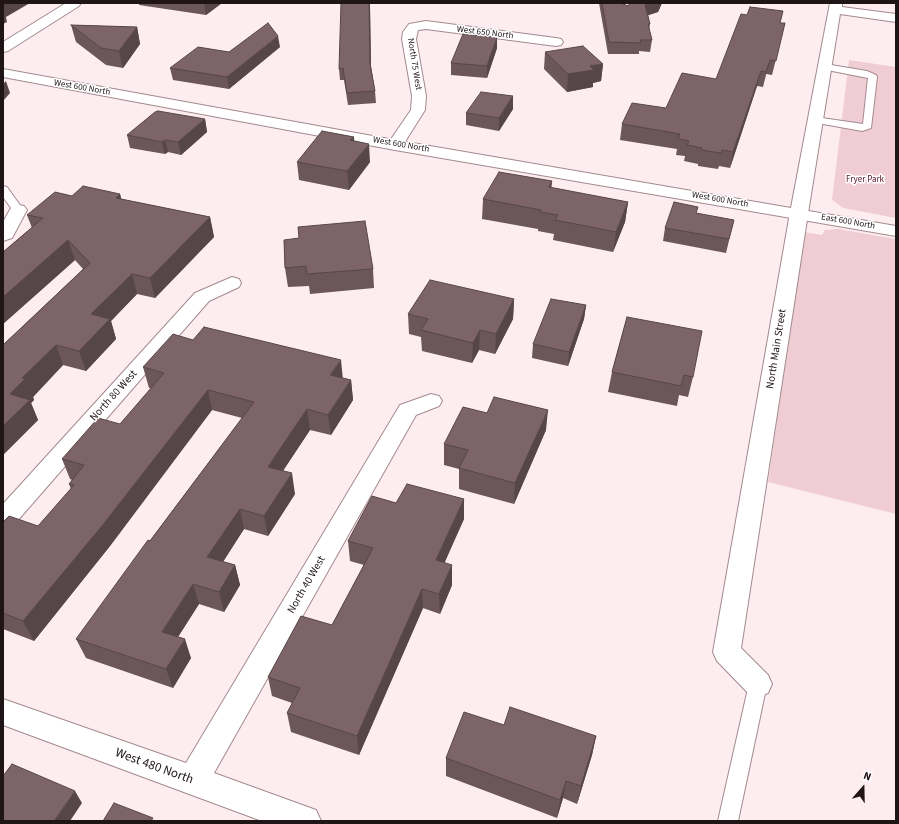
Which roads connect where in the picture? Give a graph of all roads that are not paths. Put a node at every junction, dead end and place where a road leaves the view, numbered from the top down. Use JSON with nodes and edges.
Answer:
{"nodes":[{"id":1,"x":75,"y":3,"type":"edge"},
{"id":2,"x":835,"y":7,"type":"edge"},
{"id":3,"x":896,"y":18,"type":"edge"},
{"id":4,"x":414,"y":27,"type":"joint"},
{"id":5,"x":556,"y":42,"type":"dead end"},
{"id":6,"x":3,"y":48,"type":"edge"},
{"id":7,"x":825,"y":67,"type":"junction"},
{"id":8,"x":3,"y":73,"type":"edge"},
{"id":9,"x":815,"y":120,"type":"junction"},
{"id":10,"x":395,"y":145,"type":"junction"},
{"id":11,"x":3,"y":189,"type":"edge"},
{"id":12,"x":18,"y":210,"type":"joint"},
{"id":13,"x":799,"y":213,"type":"junction"},
{"id":14,"x":896,"y":231,"type":"edge"},
{"id":15,"x":3,"y":236,"type":"edge"},
{"id":16,"x":232,"y":283,"type":"dead end"},
{"id":17,"x":431,"y":401,"type":"dead end"},
{"id":18,"x":3,"y":520,"type":"edge"},
{"id":19,"x":758,"y":684,"type":"joint"},
{"id":20,"x":3,"y":712,"type":"edge"},
{"id":21,"x":193,"y":780,"type":"junction"},
{"id":22,"x":305,"y":821,"type":"edge"},
{"id":23,"x":728,"y":821,"type":"edge"}],
"edges":[{"from":1,"to":6,"type":"street"},
{"from":2,"to":3,"type":"street"},
{"from":2,"to":7,"type":"street","name":"North Main Street"},
{"from":4,"to":5,"type":"street","name":"West 650 North"},
{"from":4,"to":10,"type":"street","name":"North 75 West"},
{"from":7,"to":9,"type":"street","name":"North Main Street"},
{"from":7,"to":9,"type":"lane"},
{"from":8,"to":10,"type":"street","name":"West 600 North"},
{"from":9,"to":13,"type":"street","name":"North Main Street"},
{"from":10,"to":13,"type":"street","name":"West 600 North"},
{"from":11,"to":12,"type":"lane"},
{"from":12,"to":15,"type":"street"},
{"from":13,"to":14,"type":"street","name":"East 600 North"},
{"from":13,"to":19,"type":"street","name":"North Main Street"},
{"from":16,"to":18,"type":"street","name":"North 80 West"},
{"from":17,"to":21,"type":"street","name":"North 40 West"},
{"from":19,"to":23,"type":"lane"},
{"from":20,"to":21,"type":"street","name":"West 480 North"},
{"from":21,"to":22,"type":"street","name":"West 480 North"}]}
